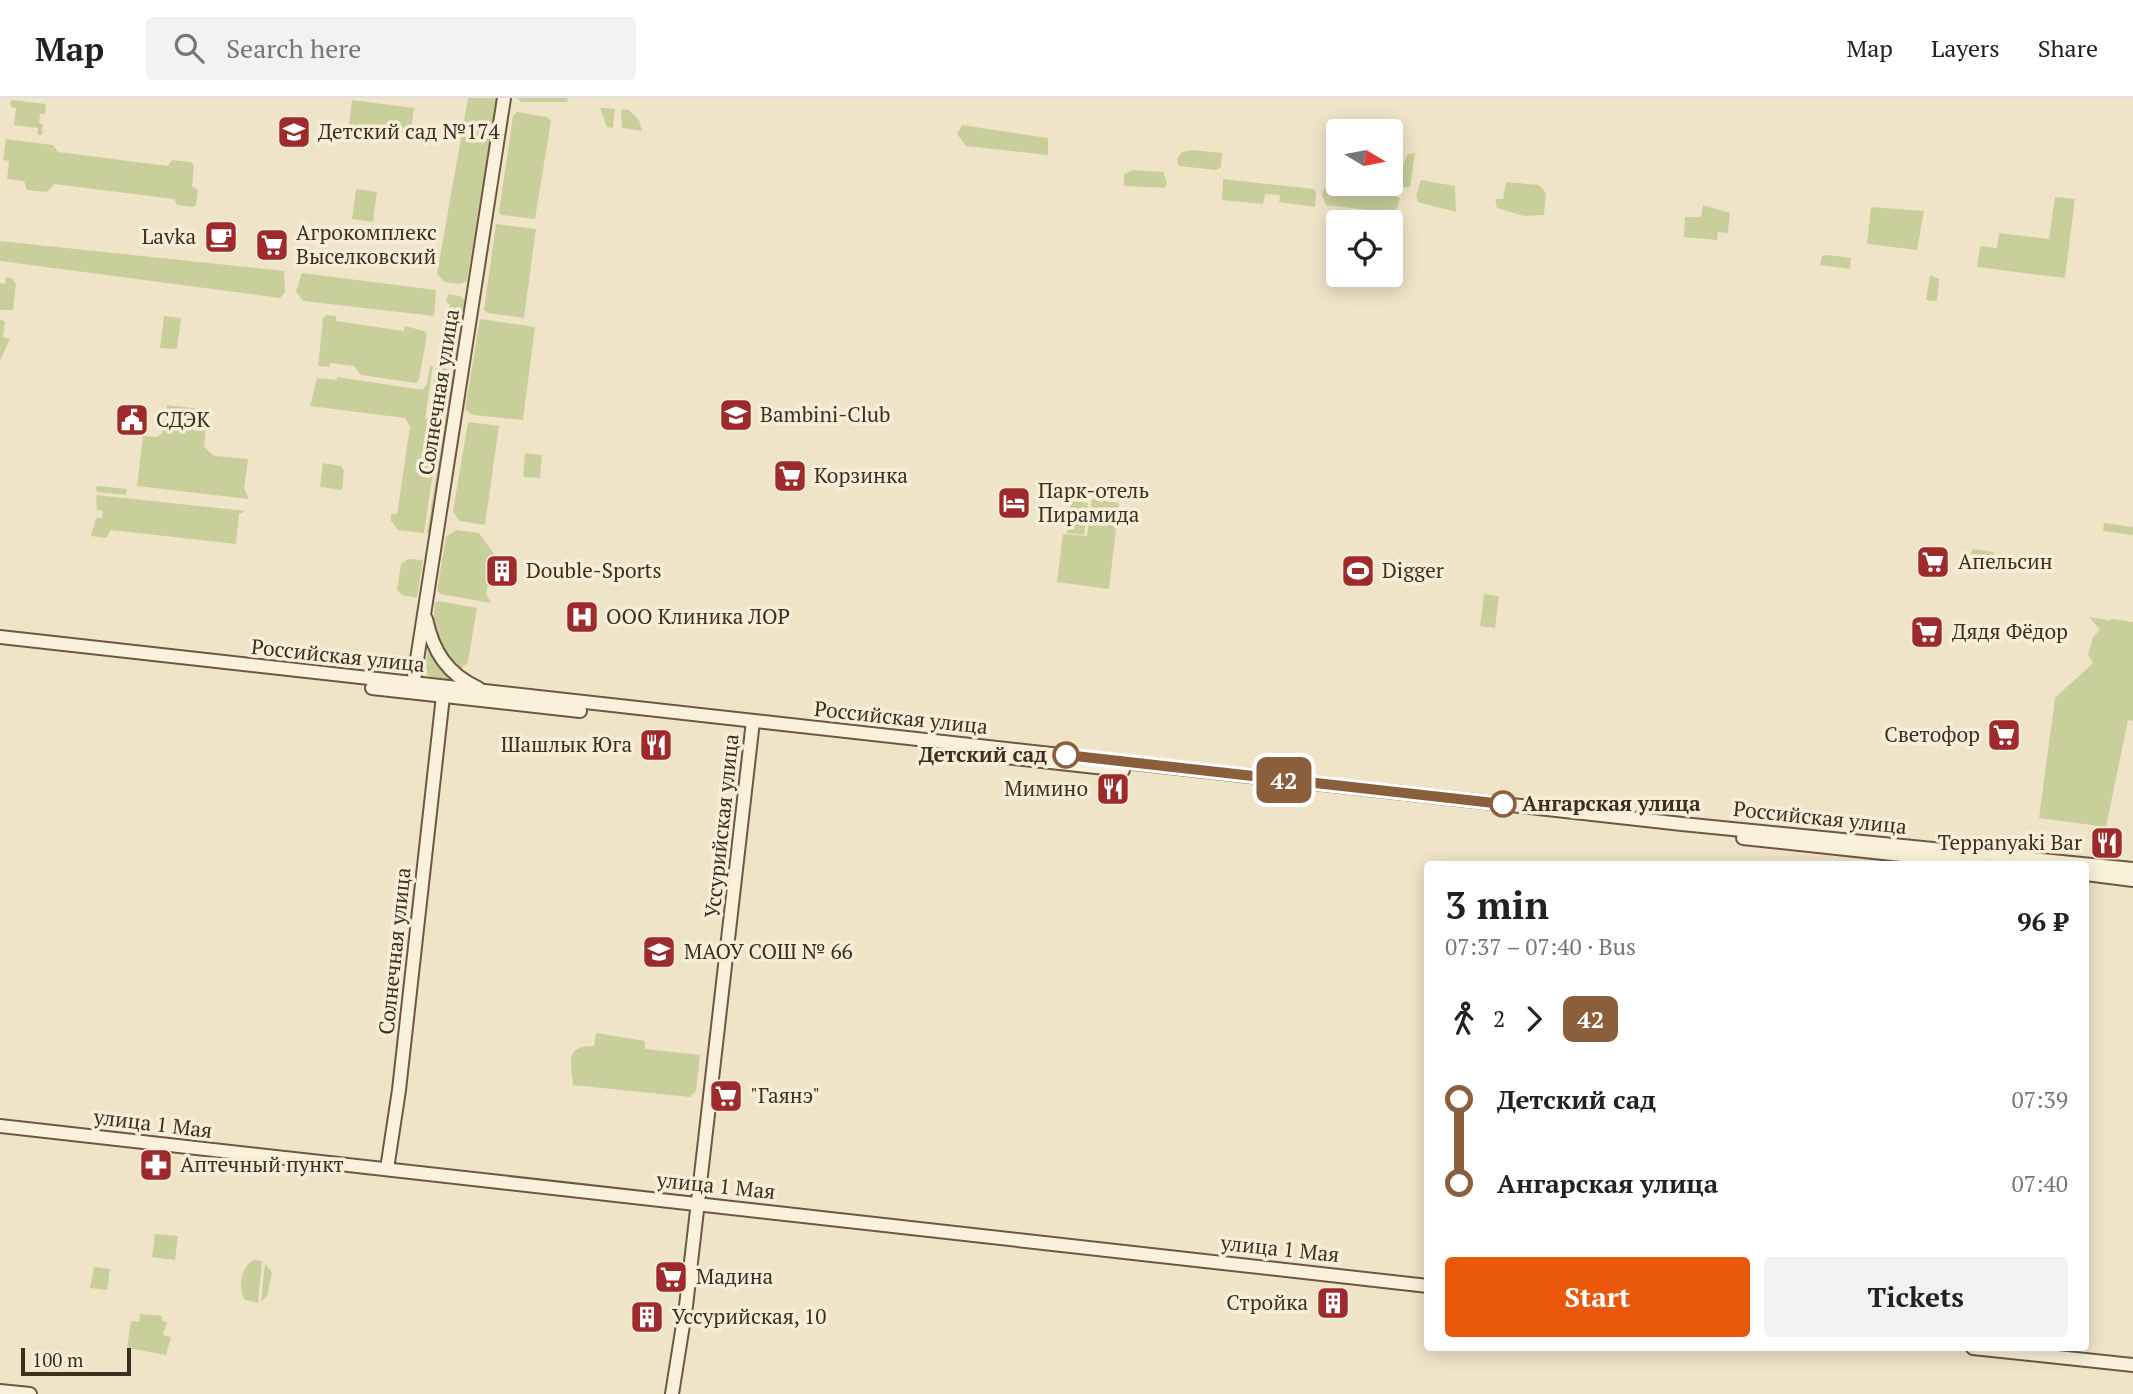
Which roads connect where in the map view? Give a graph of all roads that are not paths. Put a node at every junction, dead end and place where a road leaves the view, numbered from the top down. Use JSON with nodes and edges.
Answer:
{"nodes":[{"id":1,"x":505,"y":98,"type":"edge"},
{"id":2,"x":424,"y":612,"type":"junction"},
{"id":3,"x":0,"y":637,"type":"edge"},
{"id":4,"x":0,"y":645,"type":"edge"},
{"id":5,"x":413,"y":688,"type":"junction"},
{"id":6,"x":485,"y":691,"type":"junction"},
{"id":7,"x":443,"y":696,"type":"junction"},
{"id":8,"x":753,"y":725,"type":"junction"},
{"id":9,"x":1949,"y":859,"type":"edge"},
{"id":10,"x":1986,"y":861,"type":"edge"},
{"id":11,"x":2089,"y":867,"type":"edge"},
{"id":12,"x":2133,"y":869,"type":"edge"},
{"id":13,"x":2089,"y":874,"type":"edge"},
{"id":14,"x":2133,"y":880,"type":"edge"},
{"id":15,"x":0,"y":1126,"type":"edge"},
{"id":16,"x":387,"y":1169,"type":"junction"},
{"id":17,"x":697,"y":1203,"type":"junction"},
{"id":18,"x":1424,"y":1286,"type":"edge"},
{"id":19,"x":2001,"y":1351,"type":"edge"},
{"id":20,"x":2133,"y":1365,"type":"edge"},
{"id":21,"x":0,"y":1391,"type":"edge"},
{"id":22,"x":30,"y":1394,"type":"edge"},
{"id":23,"x":672,"y":1394,"type":"edge"}],
"edges":[{"from":1,"to":2,"type":"main road","name":"Солнечная улица"},
{"from":2,"to":5,"type":"main road","name":"Солнечная улица"},
{"from":2,"to":6,"type":"main road"},
{"from":3,"to":5,"type":"main road","name":"Российская улица"},
{"from":4,"to":5,"type":"main road","name":"Российская улица"},
{"from":5,"to":6,"type":"main road","name":"Российская улица"},
{"from":5,"to":7,"type":"main road","name":"Российская улица"},
{"from":6,"to":8,"type":"main road","name":"Российская улица"},
{"from":7,"to":8,"type":"main road","name":"Российская улица"},
{"from":7,"to":16,"type":"main road","name":"Солнечная улица"},
{"from":8,"to":9,"type":"main road","name":"Российская улица"},
{"from":8,"to":17,"type":"main road","name":"Уссурийская улица"},
{"from":9,"to":10,"type":"main road","name":"Российская улица"},
{"from":11,"to":12,"type":"main road","name":"Российская улица"},
{"from":13,"to":14,"type":"main road"},
{"from":15,"to":16,"type":"main road","name":"улица 1 Мая"},
{"from":16,"to":17,"type":"main road","name":"улица 1 Мая"},
{"from":17,"to":18,"type":"main road","name":"улица 1 Мая"},
{"from":17,"to":23,"type":"main road","name":"Уссурийская улица"},
{"from":19,"to":20,"type":"main road"},
{"from":21,"to":22,"type":"main road"}]}
